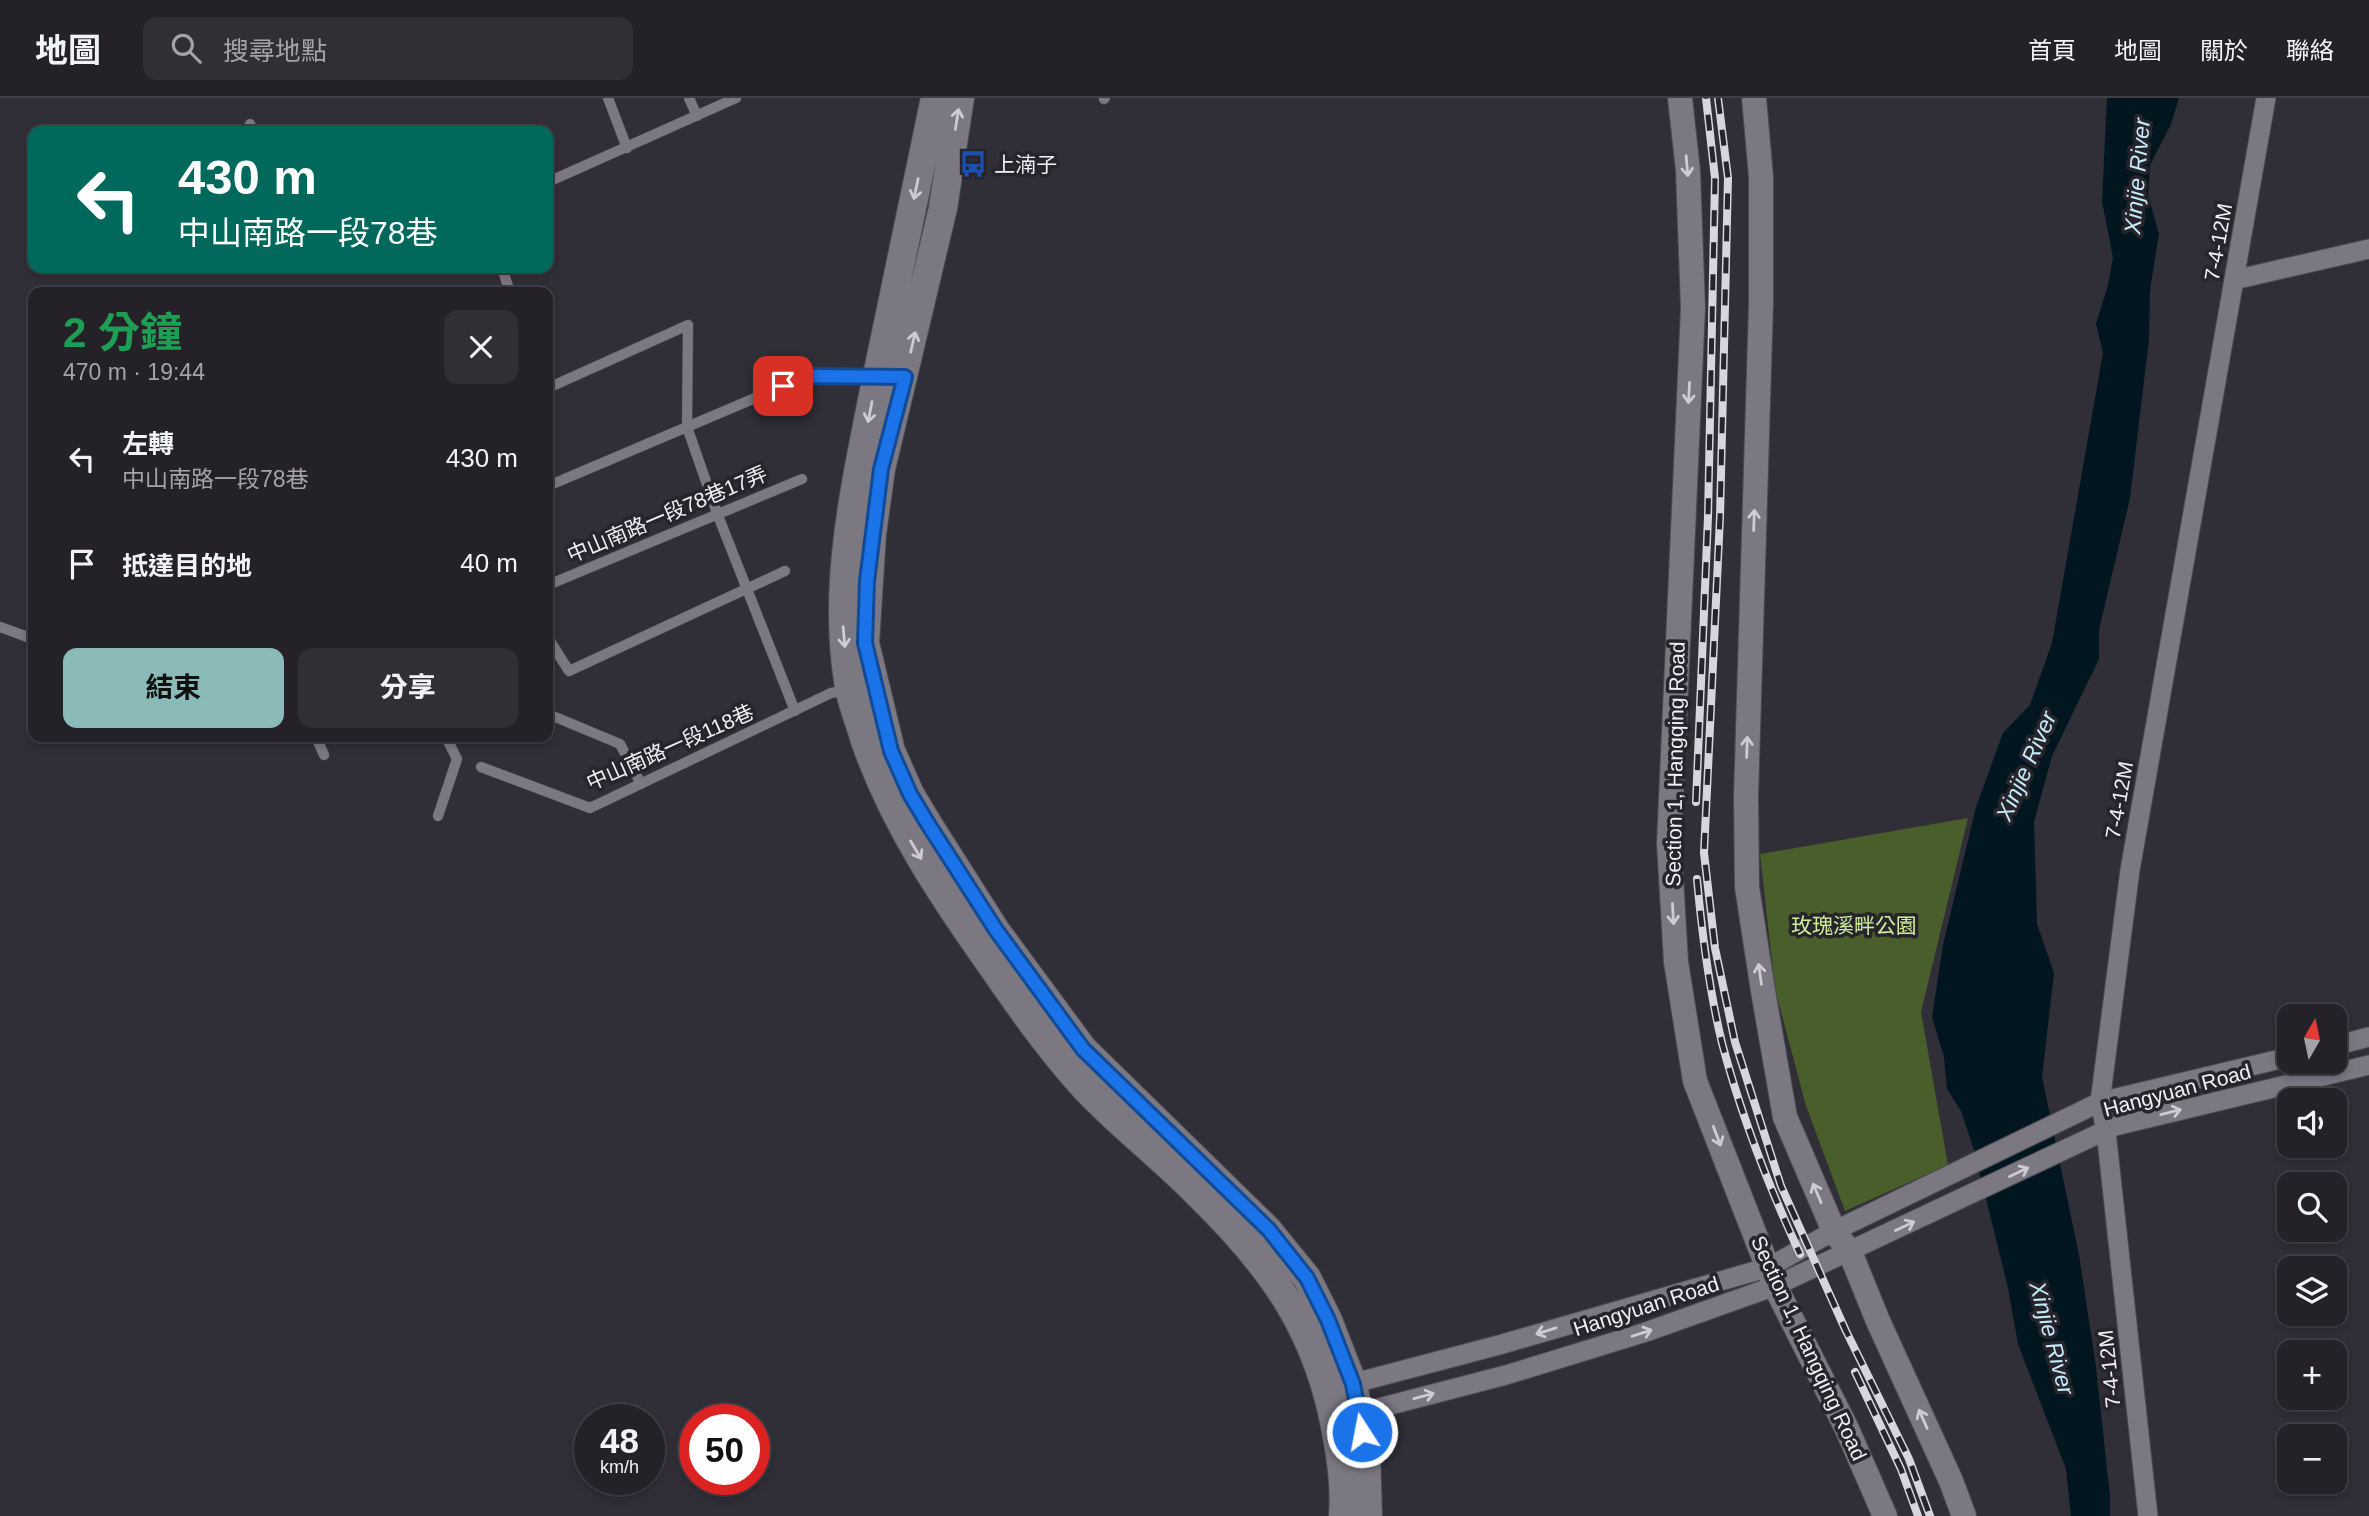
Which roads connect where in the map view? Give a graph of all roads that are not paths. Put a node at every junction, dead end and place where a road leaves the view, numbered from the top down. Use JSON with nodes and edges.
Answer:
{"nodes":[{"id":1,"x":608,"y":98,"type":"edge"},
{"id":2,"x":690,"y":98,"type":"edge"},
{"id":3,"x":736,"y":98,"type":"edge"},
{"id":4,"x":935,"y":98,"type":"edge"},
{"id":5,"x":960,"y":98,"type":"edge"},
{"id":6,"x":1680,"y":98,"type":"edge"},
{"id":7,"x":1754,"y":98,"type":"edge"},
{"id":8,"x":2266,"y":98,"type":"edge"},
{"id":9,"x":697,"y":116,"type":"junction"},
{"id":10,"x":627,"y":148,"type":"junction"},
{"id":11,"x":553,"y":180,"type":"edge"},
{"id":12,"x":2369,"y":249,"type":"edge"},
{"id":13,"x":2234,"y":280,"type":"junction"},
{"id":14,"x":891,"y":377,"type":"junction"},
{"id":15,"x":553,"y":386,"type":"edge"},
{"id":16,"x":687,"y":427,"type":"junction"},
{"id":17,"x":802,"y":479,"type":"dead end"},
{"id":18,"x":553,"y":484,"type":"edge"},
{"id":19,"x":717,"y":513,"type":"junction"},
{"id":20,"x":785,"y":571,"type":"dead end"},
{"id":21,"x":553,"y":582,"type":"edge"},
{"id":22,"x":747,"y":588,"type":"junction"},
{"id":23,"x":0,"y":628,"type":"edge"},
{"id":24,"x":28,"y":637,"type":"edge"},
{"id":25,"x":553,"y":646,"type":"edge"},
{"id":26,"x":861,"y":687,"type":"junction"},
{"id":27,"x":795,"y":711,"type":"junction"},
{"id":28,"x":553,"y":716,"type":"edge"},
{"id":29,"x":318,"y":742,"type":"edge"},
{"id":30,"x":448,"y":742,"type":"edge"},
{"id":31,"x":324,"y":755,"type":"dead end"},
{"id":32,"x":481,"y":767,"type":"dead end"},
{"id":33,"x":641,"y":784,"type":"junction"},
{"id":34,"x":438,"y":817,"type":"dead end"},
{"id":35,"x":2369,"y":1037,"type":"edge"},
{"id":36,"x":2347,"y":1043,"type":"edge"},
{"id":37,"x":2277,"y":1059,"type":"edge"},
{"id":38,"x":2369,"y":1065,"type":"edge"},
{"id":39,"x":2100,"y":1101,"type":"junction"},
{"id":40,"x":2106,"y":1131,"type":"junction"},
{"id":41,"x":1834,"y":1231,"type":"junction"},
{"id":42,"x":1850,"y":1252,"type":"junction"},
{"id":43,"x":1772,"y":1277,"type":"junction"},
{"id":44,"x":1340,"y":1387,"type":"junction"},
{"id":45,"x":1347,"y":1417,"type":"junction"},
{"id":46,"x":1343,"y":1516,"type":"edge"},
{"id":47,"x":1368,"y":1516,"type":"edge"},
{"id":48,"x":1885,"y":1516,"type":"edge"},
{"id":49,"x":1964,"y":1516,"type":"edge"},
{"id":50,"x":2148,"y":1516,"type":"edge"}],
"edges":[{"from":1,"to":10,"type":"lane"},
{"from":2,"to":9,"type":"lane"},
{"from":3,"to":9,"type":"lane"},
{"from":4,"to":14,"type":"main road","one_way":true},
{"from":14,"to":5,"type":"main road","one_way":true},
{"from":6,"to":43,"type":"street","name":"Section 1, Hangqing Road","one_way":true},
{"from":41,"to":7,"type":"street","one_way":true},
{"from":8,"to":13,"type":"street","name":"7-4-12M"},
{"from":9,"to":10,"type":"lane"},
{"from":10,"to":11,"type":"lane"},
{"from":12,"to":13,"type":"street"},
{"from":13,"to":39,"type":"street","name":"7-4-12M"},
{"from":14,"to":16,"type":"lane"},
{"from":14,"to":26,"type":"main road"},
{"from":15,"to":16,"type":"lane"},
{"from":16,"to":18,"type":"lane"},
{"from":16,"to":19,"type":"lane"},
{"from":17,"to":19,"type":"lane","name":"中山南路一段78巷17弄"},
{"from":19,"to":21,"type":"lane","name":"中山南路一段78巷17弄"},
{"from":19,"to":22,"type":"lane"},
{"from":20,"to":22,"type":"lane"},
{"from":22,"to":25,"type":"lane"},
{"from":22,"to":27,"type":"lane"},
{"from":23,"to":24,"type":"lane"},
{"from":26,"to":27,"type":"lane","name":"中山南路一段118巷"},
{"from":26,"to":44,"type":"main road"},
{"from":27,"to":33,"type":"lane","name":"中山南路一段118巷"},
{"from":28,"to":33,"type":"lane"},
{"from":29,"to":31,"type":"lane"},
{"from":30,"to":34,"type":"lane"},
{"from":32,"to":33,"type":"lane","name":"中山南路一段118巷"},
{"from":35,"to":36,"type":"street"},
{"from":37,"to":39,"type":"street","name":"Hangyuan Road"},
{"from":40,"to":38,"type":"street","name":"Hangyuan Road","one_way":true},
{"from":39,"to":40,"type":"street","name":"7-4-12M"},
{"from":39,"to":41,"type":"street","name":"Hangyuan Road"},
{"from":42,"to":40,"type":"street","name":"Hangyuan Road","one_way":true},
{"from":40,"to":50,"type":"street","name":"7-4-12M"},
{"from":41,"to":42,"type":"street"},
{"from":41,"to":43,"type":"street","name":"Hangyuan Road"},
{"from":42,"to":43,"type":"street","name":"Hangyuan Road"},
{"from":49,"to":42,"type":"street","one_way":true},
{"from":43,"to":44,"type":"street","name":"Hangyuan Road","one_way":true},
{"from":45,"to":43,"type":"street","name":"Hangyuan Road","one_way":true},
{"from":43,"to":48,"type":"street","name":"Section 1, Hangqing Road"},
{"from":44,"to":45,"type":"main road"},
{"from":45,"to":46,"type":"main road"},
{"from":45,"to":47,"type":"main road"}]}
